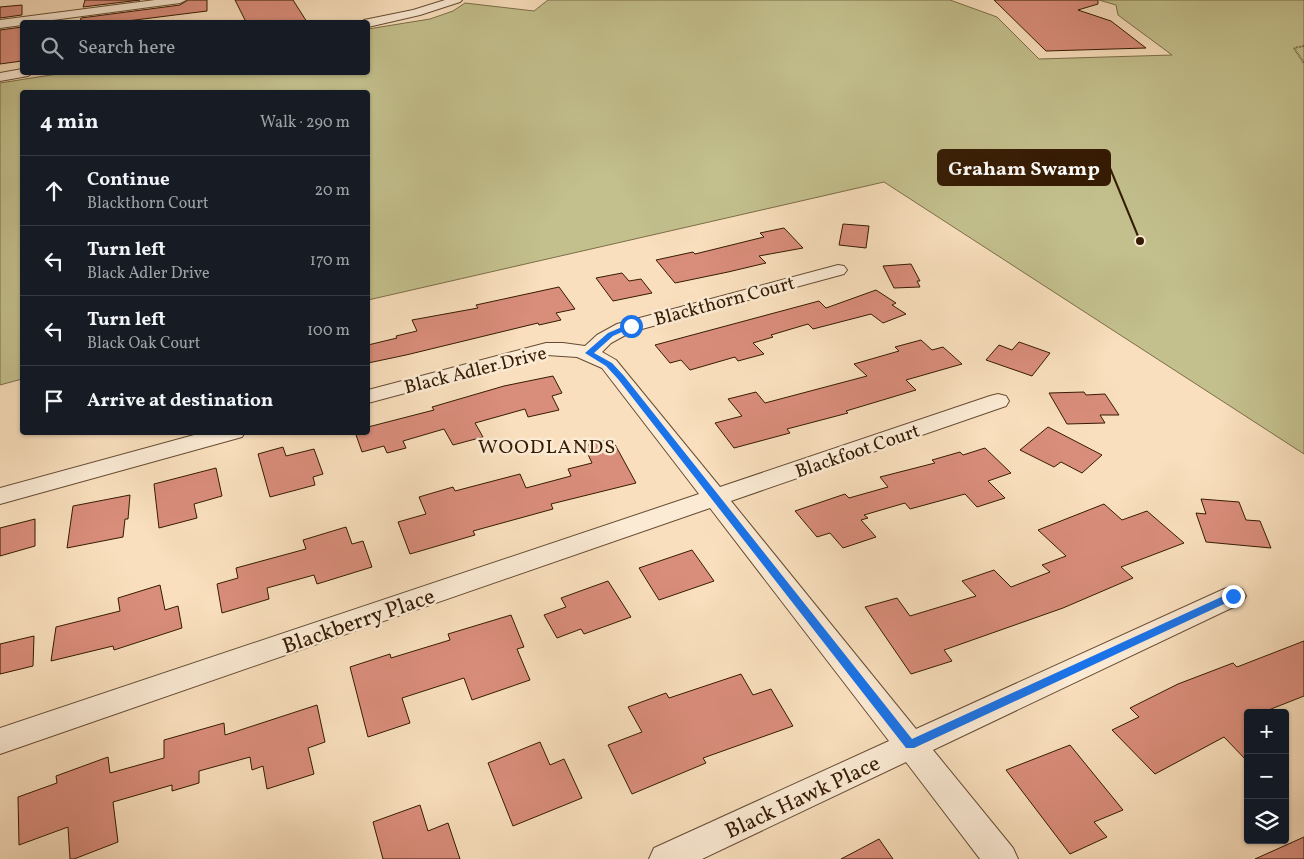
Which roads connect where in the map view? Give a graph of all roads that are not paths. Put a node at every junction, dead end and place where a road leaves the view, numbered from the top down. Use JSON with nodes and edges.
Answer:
{"nodes":[{"id":1,"x":180,"y":0,"type":"edge"},
{"id":2,"x":456,"y":0,"type":"edge"},
{"id":3,"x":30,"y":20,"type":"edge"},
{"id":4,"x":20,"y":21,"type":"edge"},
{"id":5,"x":370,"y":23,"type":"edge"},
{"id":6,"x":0,"y":24,"type":"edge"},
{"id":7,"x":20,"y":73,"type":"edge"},
{"id":8,"x":0,"y":77,"type":"edge"},
{"id":9,"x":838,"y":270,"type":"dead end"},
{"id":10,"x":589,"y":353,"type":"junction"},
{"id":11,"x":370,"y":395,"type":"edge"},
{"id":12,"x":998,"y":401,"type":"dead end"},
{"id":13,"x":223,"y":435,"type":"edge"},
{"id":14,"x":0,"y":496,"type":"edge"},
{"id":15,"x":716,"y":498,"type":"junction"},
{"id":16,"x":1233,"y":596,"type":"dead end"},
{"id":17,"x":0,"y":741,"type":"edge"},
{"id":18,"x":910,"y":745,"type":"junction"},
{"id":19,"x":666,"y":859,"type":"edge"},
{"id":20,"x":1001,"y":859,"type":"edge"}],
"edges":[{"from":1,"to":3,"type":"street"},
{"from":2,"to":5,"type":"street"},
{"from":4,"to":6,"type":"street"},
{"from":7,"to":8,"type":"street"},
{"from":9,"to":10,"type":"street","name":"Blackthorn Court"},
{"from":10,"to":11,"type":"street","name":"Black Adler Drive"},
{"from":10,"to":15,"type":"street","name":"Black Adler Drive"},
{"from":12,"to":15,"type":"street","name":"Blackfoot Court"},
{"from":13,"to":14,"type":"street"},
{"from":15,"to":17,"type":"street","name":"Blackberry Place"},
{"from":15,"to":18,"type":"street","name":"Black Adler Drive"},
{"from":16,"to":18,"type":"street","name":"Black Hawk Place"},
{"from":18,"to":19,"type":"street","name":"Black Hawk Place"},
{"from":18,"to":20,"type":"street","name":"Black Adler Drive"}]}
